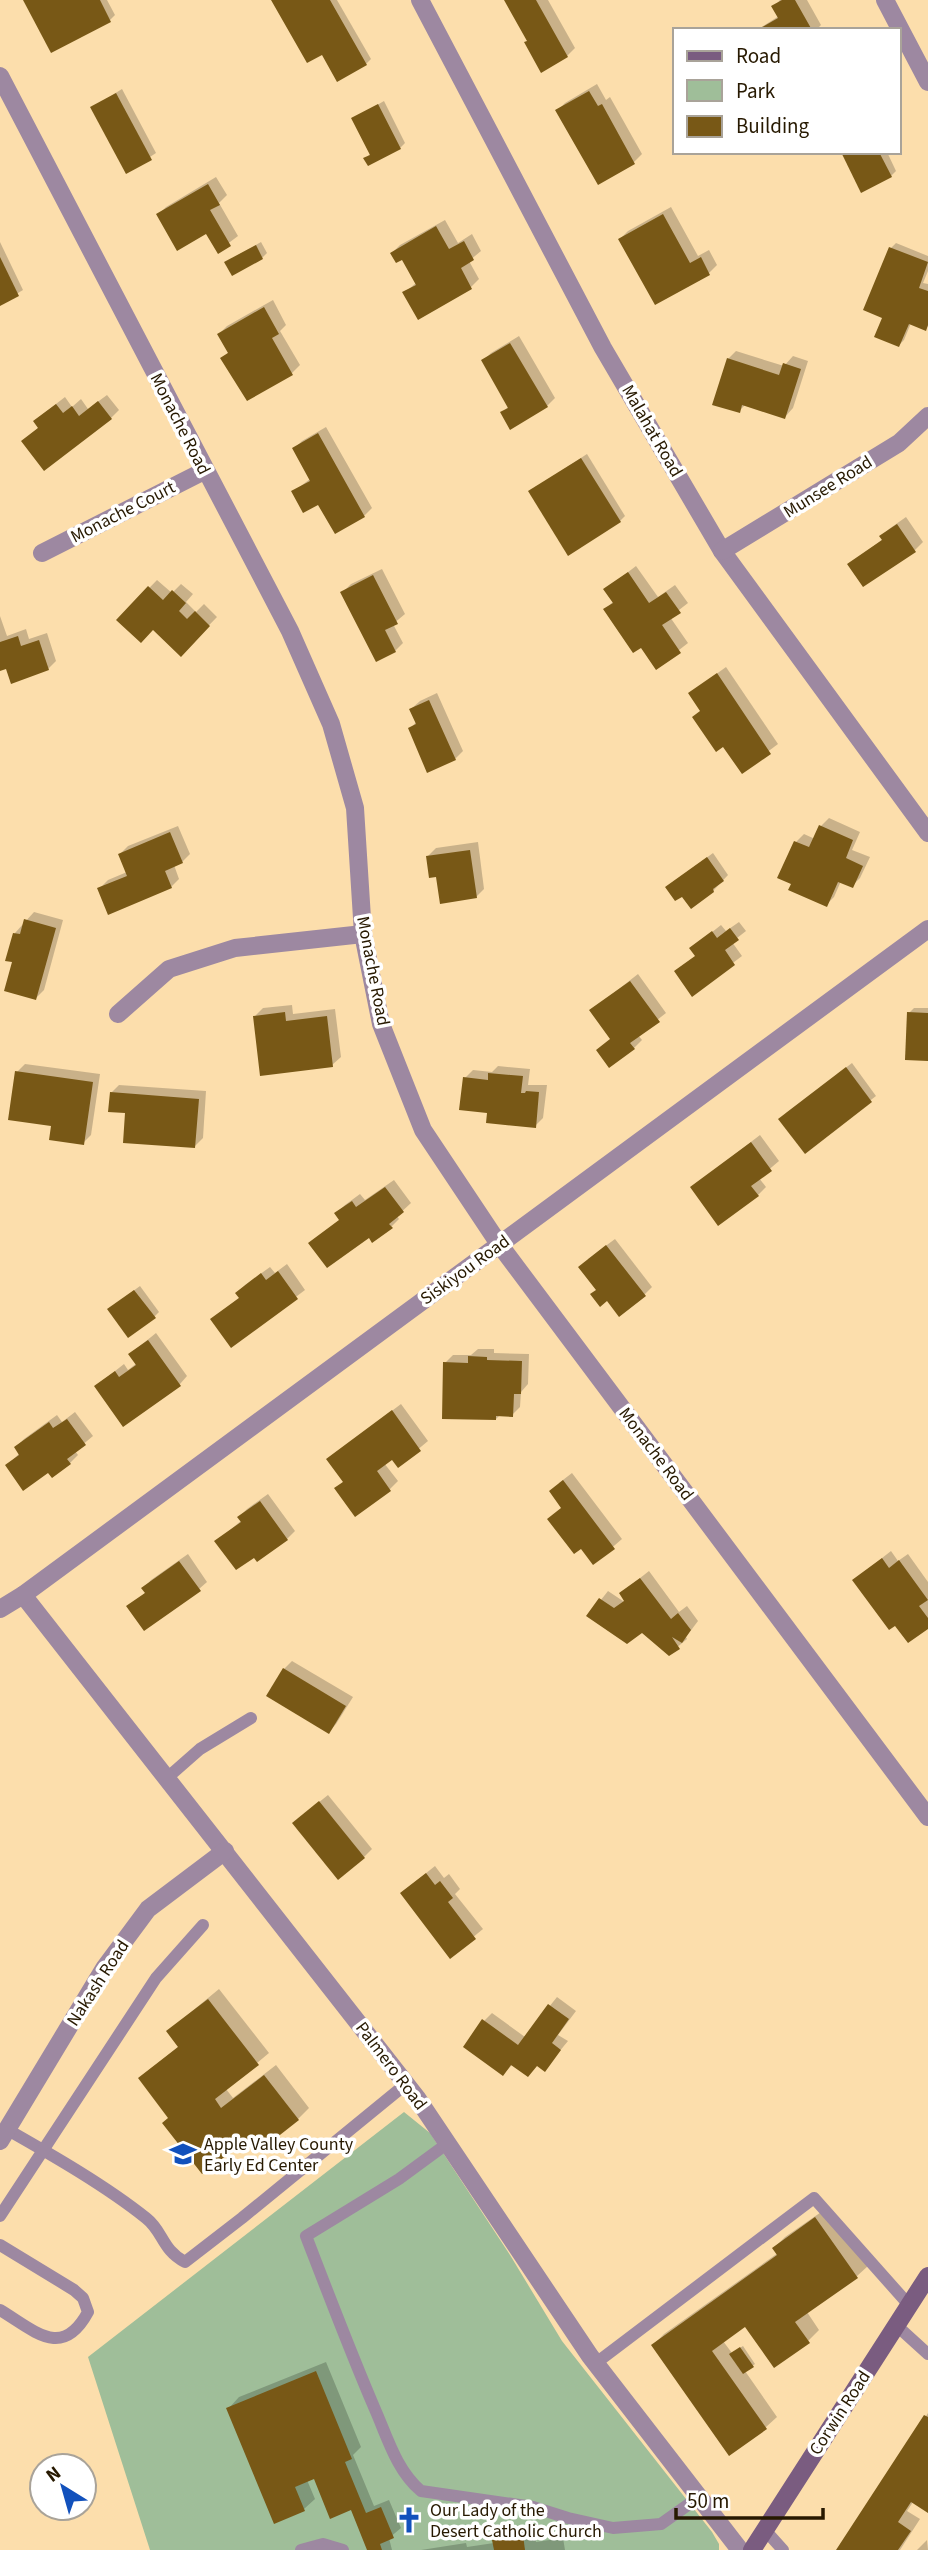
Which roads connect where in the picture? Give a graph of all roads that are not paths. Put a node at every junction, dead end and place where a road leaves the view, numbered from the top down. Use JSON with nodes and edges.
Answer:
{"nodes":[{"id":1,"x":421,"y":0,"type":"edge"},
{"id":2,"x":885,"y":0,"type":"edge"},
{"id":3,"x":900,"y":28,"type":"edge"},
{"id":4,"x":900,"y":29,"type":"edge"},
{"id":5,"x":0,"y":76,"type":"edge"},
{"id":6,"x":928,"y":82,"type":"edge"},
{"id":7,"x":928,"y":415,"type":"edge"},
{"id":8,"x":204,"y":471,"type":"junction"},
{"id":9,"x":722,"y":551,"type":"junction"},
{"id":10,"x":42,"y":553,"type":"dead end"},
{"id":11,"x":928,"y":833,"type":"edge"},
{"id":12,"x":928,"y":929,"type":"edge"},
{"id":13,"x":362,"y":934,"type":"junction"},
{"id":14,"x":118,"y":1014,"type":"dead end"},
{"id":15,"x":499,"y":1244,"type":"junction"},
{"id":16,"x":23,"y":1595,"type":"junction"},
{"id":17,"x":0,"y":1609,"type":"edge"},
{"id":18,"x":251,"y":1718,"type":"dead end"},
{"id":19,"x":167,"y":1778,"type":"junction"},
{"id":20,"x":928,"y":1818,"type":"edge"},
{"id":21,"x":225,"y":1851,"type":"junction"},
{"id":22,"x":203,"y":1925,"type":"dead end"},
{"id":23,"x":406,"y":2084,"type":"junction"},
{"id":24,"x":4,"y":2136,"type":"edge"},
{"id":25,"x":448,"y":2143,"type":"junction"},
{"id":26,"x":44,"y":2150,"type":"junction"},
{"id":27,"x":0,"y":2216,"type":"edge"},
{"id":28,"x":0,"y":2245,"type":"edge"},
{"id":29,"x":928,"y":2276,"type":"edge"},
{"id":30,"x":909,"y":2305,"type":"junction"},
{"id":31,"x":0,"y":2310,"type":"edge"},
{"id":32,"x":896,"y":2325,"type":"junction"},
{"id":33,"x":928,"y":2354,"type":"edge"},
{"id":34,"x":596,"y":2363,"type":"junction"},
{"id":35,"x":699,"y":2497,"type":"junction"},
{"id":36,"x":765,"y":2530,"type":"junction"},
{"id":37,"x":301,"y":2550,"type":"edge"},
{"id":38,"x":343,"y":2550,"type":"edge"},
{"id":39,"x":740,"y":2550,"type":"edge"},
{"id":40,"x":752,"y":2550,"type":"edge"},
{"id":41,"x":783,"y":2550,"type":"edge"}],
"edges":[{"from":1,"to":9,"type":"street","name":"Malahat Road"},
{"from":2,"to":3,"type":"street"},
{"from":4,"to":6,"type":"street"},
{"from":5,"to":8,"type":"street","name":"Monache Road"},
{"from":7,"to":9,"type":"street","name":"Munsee Road"},
{"from":8,"to":10,"type":"street","name":"Monache Court"},
{"from":8,"to":13,"type":"street","name":"Monache Road"},
{"from":9,"to":11,"type":"street","name":"Malahat Road"},
{"from":12,"to":15,"type":"street","name":"Siskiyou Road"},
{"from":13,"to":14,"type":"street"},
{"from":13,"to":15,"type":"street","name":"Monache Road"},
{"from":15,"to":16,"type":"street","name":"Siskiyou Road"},
{"from":15,"to":20,"type":"street","name":"Monache Road"},
{"from":16,"to":17,"type":"street","name":"Siskiyou Road"},
{"from":16,"to":19,"type":"street","name":"Palmero Road"},
{"from":18,"to":19,"type":"lane"},
{"from":19,"to":21,"type":"street","name":"Palmero Road"},
{"from":21,"to":23,"type":"street","name":"Palmero Road"},
{"from":21,"to":24,"type":"street","name":"Nakash Road"},
{"from":22,"to":26,"type":"lane"},
{"from":23,"to":25,"type":"street","name":"Palmero Road"},
{"from":23,"to":26,"type":"lane"},
{"from":24,"to":26,"type":"lane"},
{"from":25,"to":34,"type":"street","name":"Palmero Road"},
{"from":25,"to":35,"type":"lane"},
{"from":26,"to":27,"type":"lane"},
{"from":28,"to":31,"type":"lane"},
{"from":29,"to":30,"type":"main road","name":"Corwin Road"},
{"from":30,"to":32,"type":"main road","name":"Corwin Road"},
{"from":30,"to":34,"type":"lane"},
{"from":32,"to":33,"type":"lane"},
{"from":32,"to":36,"type":"main road","name":"Corwin Road"},
{"from":34,"to":35,"type":"street","name":"Palmero Road"},
{"from":35,"to":39,"type":"street","name":"Palmero Road"},
{"from":36,"to":40,"type":"main road","name":"Corwin Road"},
{"from":36,"to":41,"type":"lane"},
{"from":37,"to":38,"type":"lane"}]}
